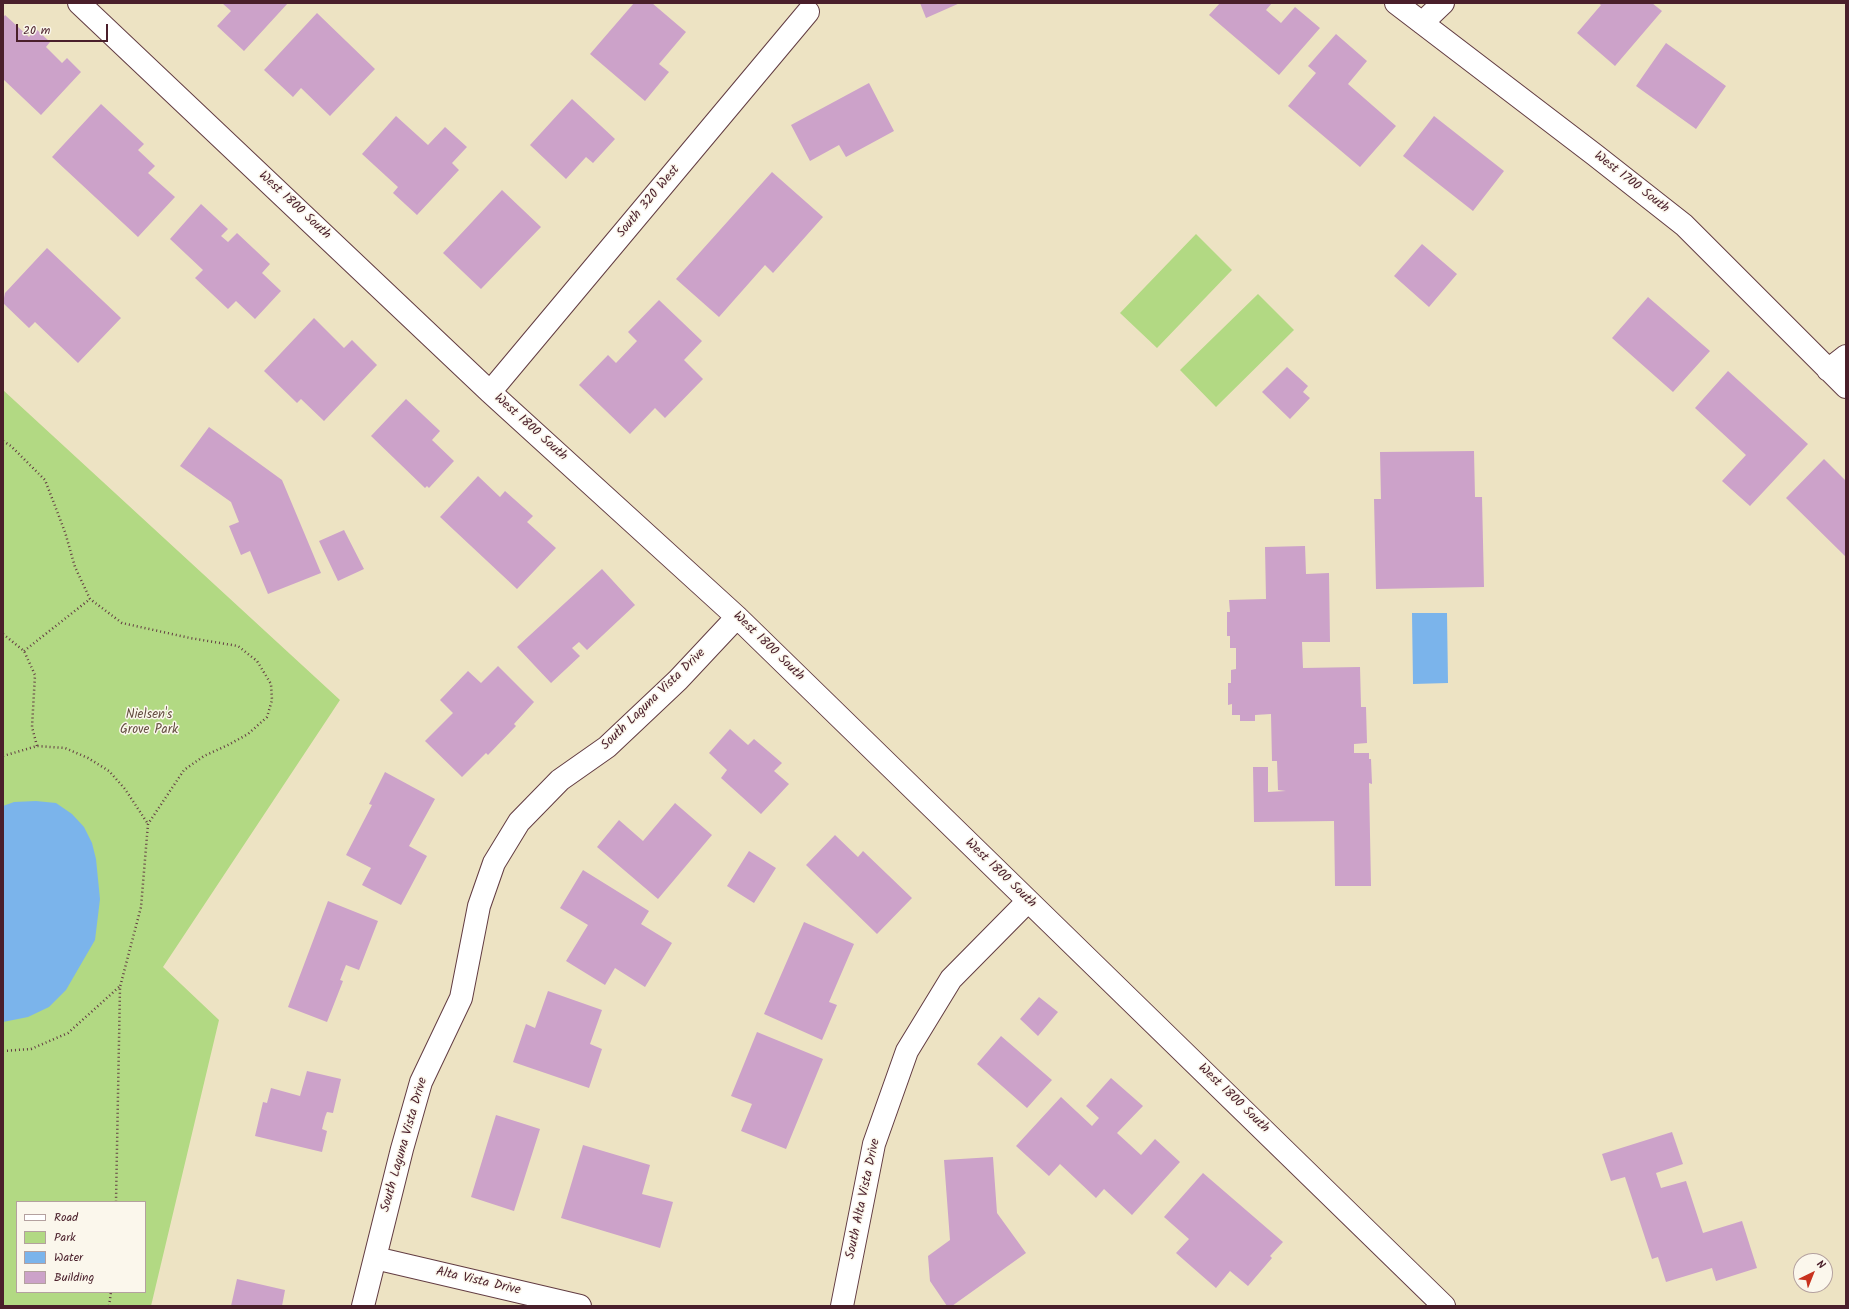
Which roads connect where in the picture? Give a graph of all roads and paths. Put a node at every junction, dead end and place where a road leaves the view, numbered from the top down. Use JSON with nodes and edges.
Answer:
{"nodes":[{"id":1,"x":79,"y":3,"type":"edge"},
{"id":2,"x":1396,"y":3,"type":"edge"},
{"id":3,"x":1443,"y":3,"type":"edge"},
{"id":4,"x":808,"y":12,"type":"dead end"},
{"id":5,"x":1422,"y":23,"type":"junction"},
{"id":6,"x":1846,"y":356,"type":"edge"},
{"id":7,"x":1828,"y":370,"type":"junction"},
{"id":8,"x":1846,"y":387,"type":"edge"},
{"id":9,"x":490,"y":392,"type":"junction"},
{"id":10,"x":3,"y":441,"type":"edge"},
{"id":11,"x":90,"y":599,"type":"junction"},
{"id":12,"x":738,"y":617,"type":"junction"},
{"id":13,"x":3,"y":634,"type":"edge"},
{"id":14,"x":24,"y":651,"type":"junction"},
{"id":15,"x":37,"y":746,"type":"junction"},
{"id":16,"x":3,"y":756,"type":"edge"},
{"id":17,"x":148,"y":824,"type":"junction"},
{"id":18,"x":1028,"y":901,"type":"junction"},
{"id":19,"x":120,"y":987,"type":"junction"},
{"id":20,"x":3,"y":1051,"type":"edge"},
{"id":21,"x":116,"y":1201,"type":"edge"},
{"id":22,"x":375,"y":1258,"type":"junction"},
{"id":23,"x":111,"y":1293,"type":"edge"},
{"id":24,"x":109,"y":1306,"type":"edge"},
{"id":25,"x":363,"y":1306,"type":"edge"},
{"id":26,"x":580,"y":1306,"type":"edge"},
{"id":27,"x":842,"y":1306,"type":"edge"},
{"id":28,"x":1444,"y":1306,"type":"edge"}],
"edges":[{"from":1,"to":9,"type":"street","name":"West 1800 South"},
{"from":2,"to":5,"type":"street","name":"West 1700 South"},
{"from":3,"to":5,"type":"street"},
{"from":4,"to":9,"type":"street","name":"South 320 West"},
{"from":5,"to":7,"type":"street","name":"West 1700 South"},
{"from":6,"to":7,"type":"street"},
{"from":7,"to":8,"type":"street","name":"West 1700 South"},
{"from":9,"to":12,"type":"street","name":"West 1800 South"},
{"from":10,"to":11,"type":"path"},
{"from":11,"to":14,"type":"path"},
{"from":11,"to":17,"type":"path"},
{"from":12,"to":18,"type":"street","name":"West 1800 South"},
{"from":12,"to":22,"type":"street","name":"South Laguna Vista Drive"},
{"from":13,"to":14,"type":"path"},
{"from":14,"to":15,"type":"path"},
{"from":15,"to":16,"type":"path"},
{"from":15,"to":17,"type":"path"},
{"from":17,"to":19,"type":"path"},
{"from":18,"to":27,"type":"street","name":"South Alta Vista Drive"},
{"from":18,"to":28,"type":"street","name":"West 1800 South"},
{"from":19,"to":20,"type":"path"},
{"from":19,"to":21,"type":"path"},
{"from":22,"to":25,"type":"street","name":"South Laguna Vista Drive"},
{"from":22,"to":26,"type":"street","name":"Alta Vista Drive"},
{"from":23,"to":24,"type":"path"}]}
